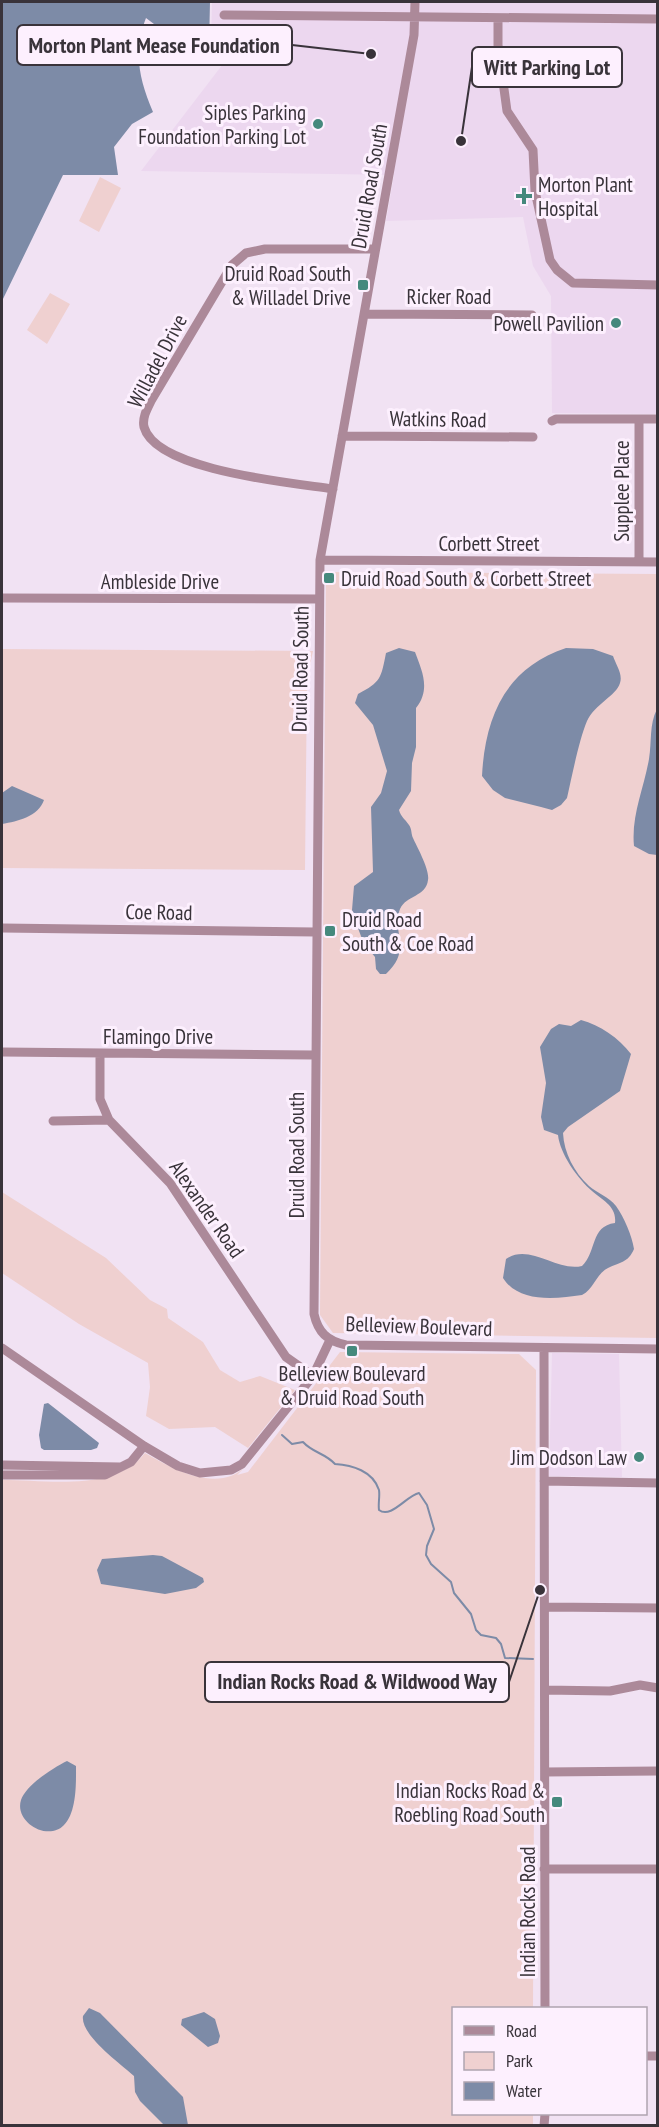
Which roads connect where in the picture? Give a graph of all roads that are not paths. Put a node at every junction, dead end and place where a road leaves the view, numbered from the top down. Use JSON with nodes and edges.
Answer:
{"nodes":[{"id":1,"x":415,"y":2,"type":"edge"},
{"id":2,"x":224,"y":15,"type":"dead end"},
{"id":3,"x":416,"y":17,"type":"junction"},
{"id":4,"x":498,"y":18,"type":"junction"},
{"id":5,"x":657,"y":19,"type":"edge"},
{"id":6,"x":375,"y":249,"type":"junction"},
{"id":7,"x":657,"y":285,"type":"edge"},
{"id":8,"x":365,"y":314,"type":"junction"},
{"id":9,"x":532,"y":315,"type":"dead end"},
{"id":10,"x":639,"y":419,"type":"junction"},
{"id":11,"x":657,"y":419,"type":"edge"},
{"id":12,"x":552,"y":422,"type":"dead end"},
{"id":13,"x":342,"y":436,"type":"junction"},
{"id":14,"x":533,"y":437,"type":"dead end"},
{"id":15,"x":333,"y":489,"type":"junction"},
{"id":16,"x":320,"y":560,"type":"junction"},
{"id":17,"x":639,"y":562,"type":"junction"},
{"id":18,"x":657,"y":562,"type":"edge"},
{"id":19,"x":2,"y":598,"type":"edge"},
{"id":20,"x":319,"y":599,"type":"junction"},
{"id":21,"x":2,"y":928,"type":"edge"},
{"id":22,"x":315,"y":932,"type":"junction"},
{"id":23,"x":2,"y":1052,"type":"edge"},
{"id":24,"x":100,"y":1053,"type":"junction"},
{"id":25,"x":314,"y":1055,"type":"junction"},
{"id":26,"x":109,"y":1120,"type":"junction"},
{"id":27,"x":53,"y":1121,"type":"dead end"},
{"id":28,"x":330,"y":1340,"type":"junction"},
{"id":29,"x":2,"y":1348,"type":"edge"},
{"id":30,"x":544,"y":1348,"type":"junction"},
{"id":31,"x":657,"y":1349,"type":"edge"},
{"id":32,"x":313,"y":1376,"type":"junction"},
{"id":33,"x":144,"y":1446,"type":"junction"},
{"id":34,"x":2,"y":1466,"type":"edge"},
{"id":35,"x":120,"y":1467,"type":"junction"},
{"id":36,"x":2,"y":1475,"type":"edge"},
{"id":37,"x":544,"y":1481,"type":"junction"},
{"id":38,"x":657,"y":1483,"type":"edge"},
{"id":39,"x":545,"y":1607,"type":"junction"},
{"id":40,"x":657,"y":1608,"type":"edge"},
{"id":41,"x":657,"y":1688,"type":"edge"},
{"id":42,"x":545,"y":1690,"type":"junction"},
{"id":43,"x":657,"y":1771,"type":"edge"},
{"id":44,"x":545,"y":1772,"type":"junction"},
{"id":45,"x":544,"y":1869,"type":"junction"},
{"id":46,"x":657,"y":1869,"type":"edge"},
{"id":47,"x":545,"y":2007,"type":"edge"}],
"edges":[{"from":1,"to":3,"type":"street","name":"Druid Road South"},
{"from":2,"to":3,"type":"street"},
{"from":3,"to":4,"type":"street"},
{"from":3,"to":6,"type":"street","name":"Druid Road South"},
{"from":4,"to":5,"type":"street"},
{"from":4,"to":7,"type":"street"},
{"from":6,"to":8,"type":"street","name":"Druid Road South"},
{"from":6,"to":15,"type":"street","name":"Willadel Drive"},
{"from":8,"to":9,"type":"street","name":"Ricker Road"},
{"from":8,"to":13,"type":"street","name":"Druid Road South"},
{"from":10,"to":11,"type":"street"},
{"from":10,"to":12,"type":"street"},
{"from":10,"to":17,"type":"street","name":"Supplee Place"},
{"from":13,"to":14,"type":"street","name":"Watkins Road"},
{"from":13,"to":15,"type":"street","name":"Druid Road South"},
{"from":15,"to":16,"type":"street","name":"Druid Road South"},
{"from":16,"to":17,"type":"street","name":"Corbett Street"},
{"from":16,"to":20,"type":"street","name":"Druid Road South"},
{"from":17,"to":18,"type":"street","name":"Corbett Street"},
{"from":19,"to":20,"type":"street","name":"Ambleside Drive"},
{"from":20,"to":22,"type":"street","name":"Druid Road South"},
{"from":21,"to":22,"type":"street","name":"Coe Road"},
{"from":22,"to":25,"type":"street","name":"Druid Road South"},
{"from":23,"to":24,"type":"street","name":"Flamingo Drive"},
{"from":24,"to":25,"type":"street","name":"Flamingo Drive"},
{"from":24,"to":26,"type":"street","name":"Alexander Road"},
{"from":25,"to":28,"type":"street","name":"Druid Road South"},
{"from":26,"to":27,"type":"street"},
{"from":26,"to":32,"type":"street","name":"Alexander Road"},
{"from":28,"to":30,"type":"street","name":"Belleview Boulevard"},
{"from":28,"to":32,"type":"street","name":"Belleview Boulevard"},
{"from":29,"to":33,"type":"street","name":"Belleview Boulevard"},
{"from":30,"to":31,"type":"street","name":"Belleview Boulevard"},
{"from":30,"to":37,"type":"street","name":"Indian Rocks Road"},
{"from":32,"to":33,"type":"street","name":"Belleview Boulevard"},
{"from":33,"to":35,"type":"street"},
{"from":34,"to":35,"type":"street"},
{"from":35,"to":36,"type":"street"},
{"from":37,"to":38,"type":"street"},
{"from":37,"to":39,"type":"street","name":"Indian Rocks Road"},
{"from":39,"to":40,"type":"street"},
{"from":39,"to":42,"type":"street","name":"Indian Rocks Road"},
{"from":41,"to":42,"type":"street"},
{"from":42,"to":44,"type":"street","name":"Indian Rocks Road"},
{"from":43,"to":44,"type":"street"},
{"from":44,"to":45,"type":"street","name":"Indian Rocks Road"},
{"from":45,"to":46,"type":"street"},
{"from":45,"to":47,"type":"street","name":"Indian Rocks Road"}]}
